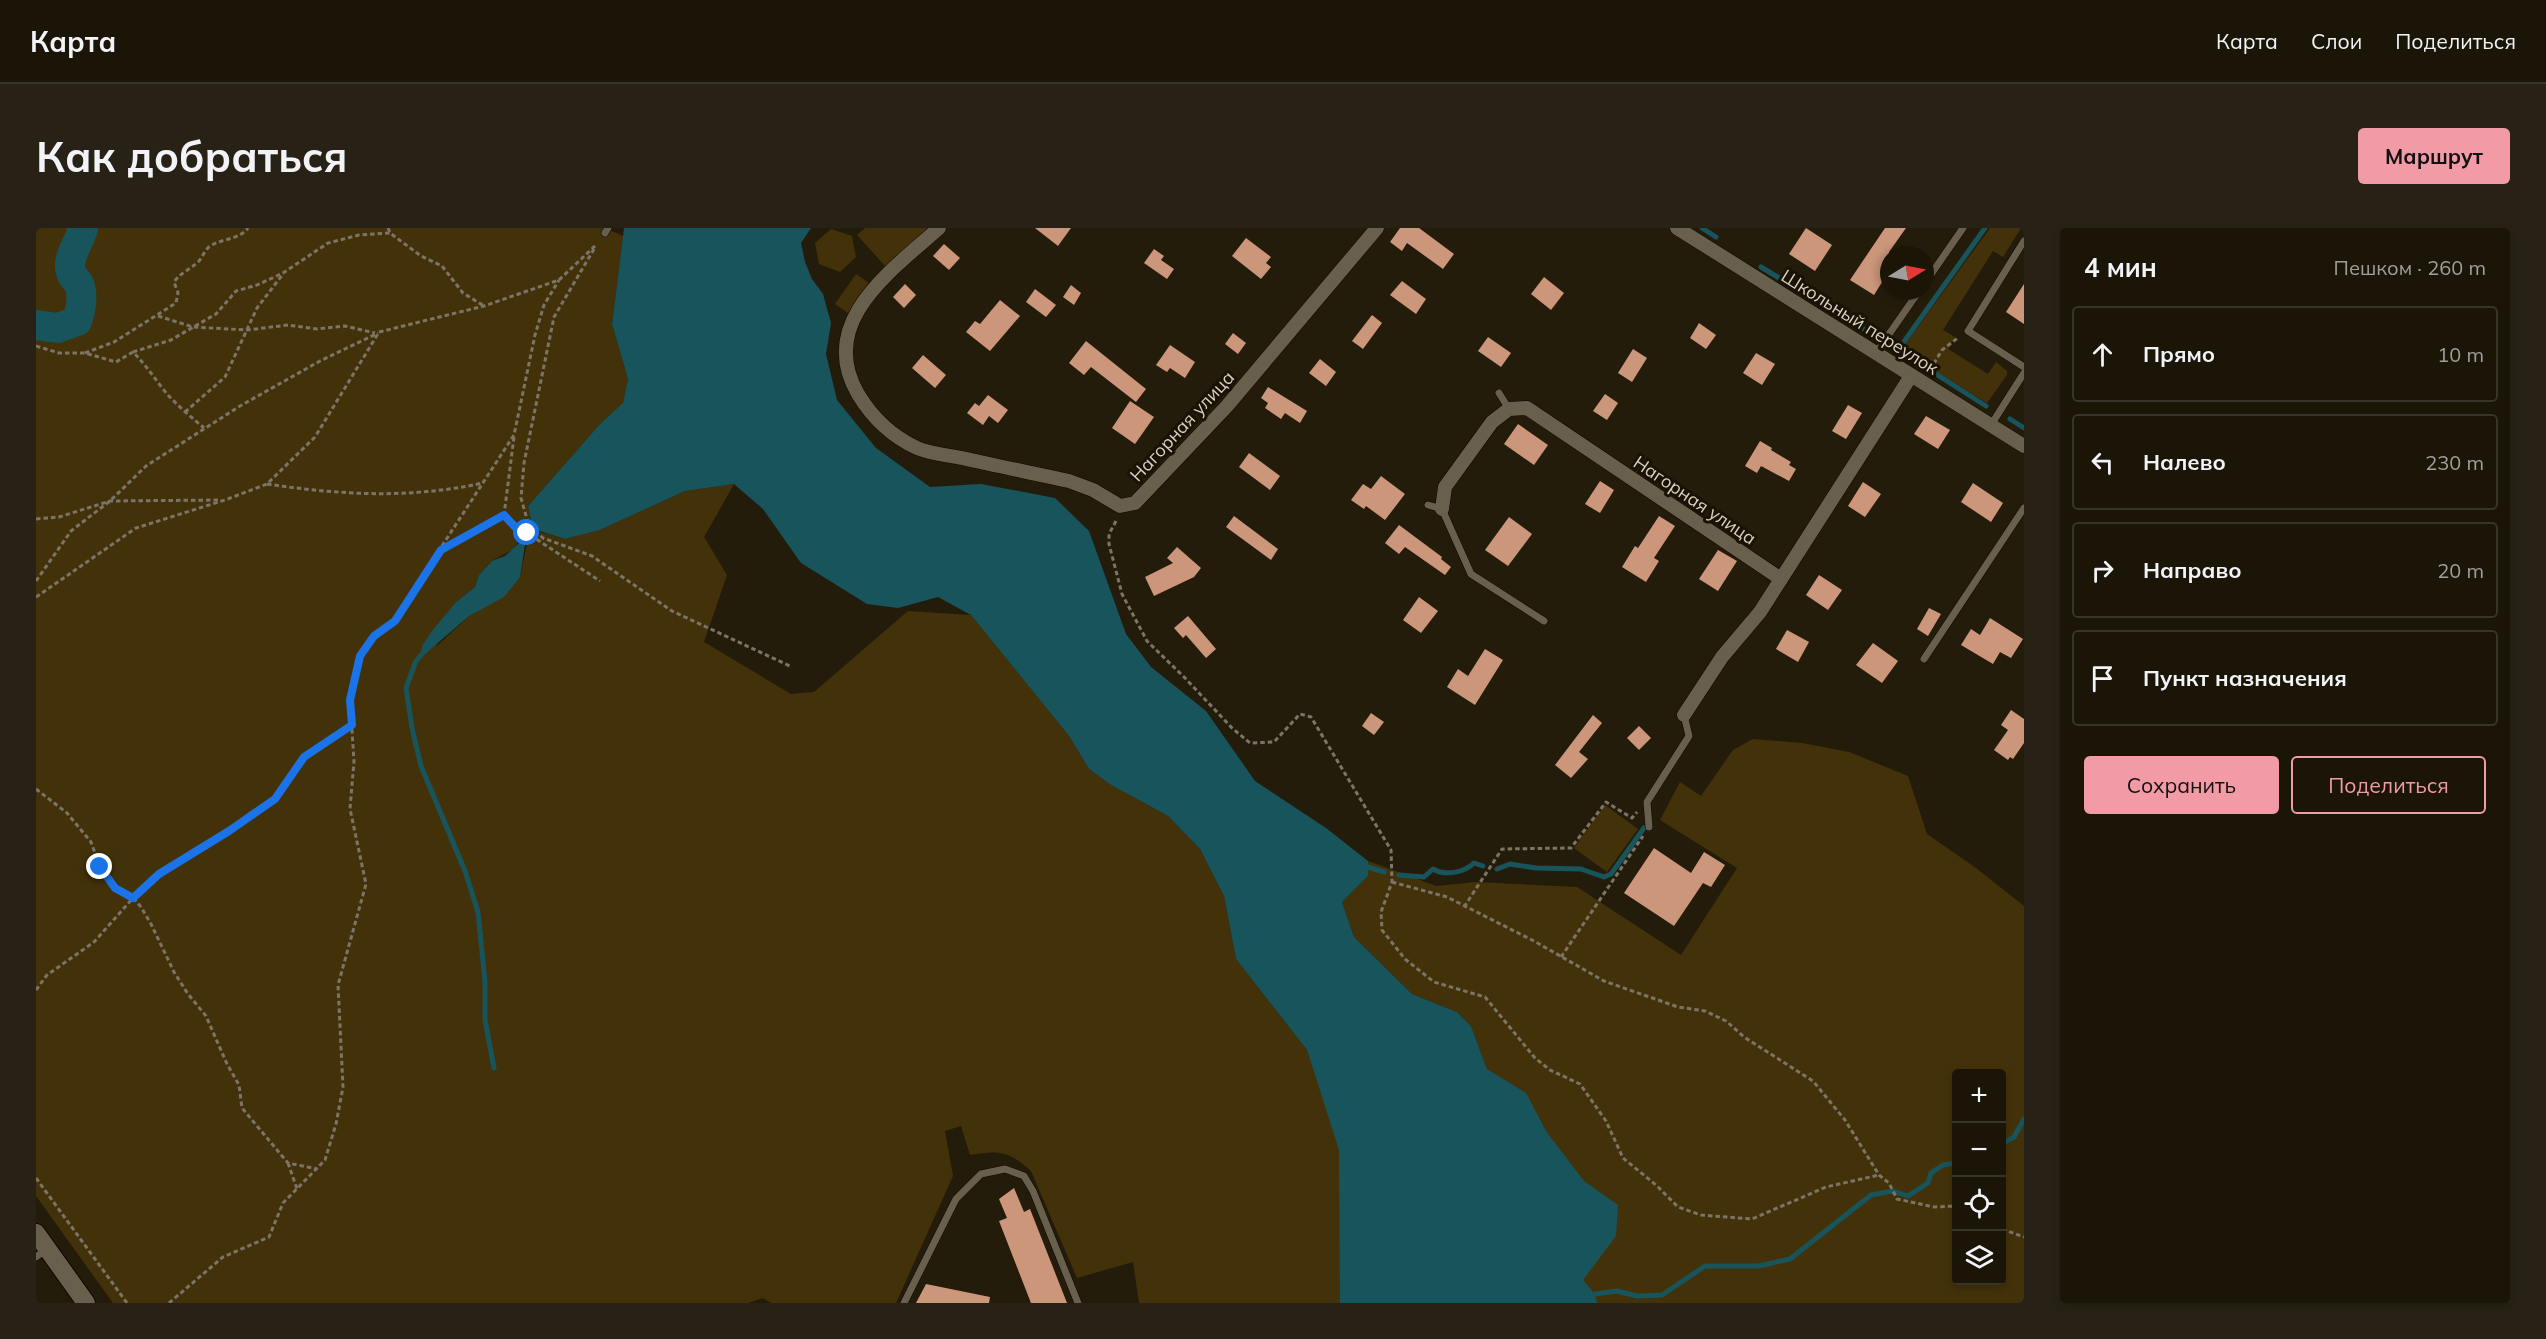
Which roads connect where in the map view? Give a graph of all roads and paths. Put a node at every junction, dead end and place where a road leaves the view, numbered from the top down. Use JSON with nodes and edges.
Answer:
{"nodes":[{"id":1,"x":248,"y":228,"type":"edge"},
{"id":2,"x":388,"y":228,"type":"edge"},
{"id":3,"x":939,"y":228,"type":"edge"},
{"id":4,"x":1377,"y":228,"type":"edge"},
{"id":5,"x":1677,"y":228,"type":"edge"},
{"id":6,"x":1963,"y":228,"type":"edge"},
{"id":7,"x":607,"y":230,"type":"edge"},
{"id":8,"x":390,"y":233,"type":"junction"},
{"id":9,"x":2024,"y":241,"type":"edge"},
{"id":10,"x":597,"y":244,"type":"junction"},
{"id":11,"x":1934,"y":269,"type":"edge"},
{"id":12,"x":283,"y":273,"type":"junction"},
{"id":13,"x":559,"y":280,"type":"junction"},
{"id":14,"x":1913,"y":300,"type":"edge"},
{"id":15,"x":484,"y":306,"type":"junction"},
{"id":16,"x":158,"y":316,"type":"junction"},
{"id":17,"x":193,"y":327,"type":"junction"},
{"id":18,"x":247,"y":330,"type":"junction"},
{"id":19,"x":1968,"y":331,"type":"junction"},
{"id":20,"x":378,"y":333,"type":"junction"},
{"id":21,"x":36,"y":346,"type":"edge"},
{"id":22,"x":85,"y":352,"type":"junction"},
{"id":23,"x":133,"y":352,"type":"junction"},
{"id":24,"x":1876,"y":353,"type":"junction"},
{"id":25,"x":2024,"y":367,"type":"edge"},
{"id":26,"x":2024,"y":373,"type":"edge"},
{"id":27,"x":1917,"y":379,"type":"junction"},
{"id":28,"x":1499,"y":393,"type":"dead end"},
{"id":29,"x":1509,"y":409,"type":"junction"},
{"id":30,"x":185,"y":412,"type":"junction"},
{"id":31,"x":1991,"y":425,"type":"junction"},
{"id":32,"x":204,"y":428,"type":"junction"},
{"id":33,"x":514,"y":435,"type":"junction"},
{"id":34,"x":2024,"y":446,"type":"edge"},
{"id":35,"x":484,"y":483,"type":"junction"},
{"id":36,"x":267,"y":484,"type":"junction"},
{"id":37,"x":225,"y":500,"type":"junction"},
{"id":38,"x":110,"y":501,"type":"junction"},
{"id":39,"x":1428,"y":506,"type":"dead end"},
{"id":40,"x":2024,"y":508,"type":"edge"},
{"id":41,"x":1442,"y":509,"type":"junction"},
{"id":42,"x":504,"y":515,"type":"junction"},
{"id":43,"x":36,"y":519,"type":"edge"},
{"id":44,"x":1116,"y":521,"type":"dead end"},
{"id":45,"x":441,"y":550,"type":"junction"},
{"id":46,"x":1781,"y":579,"type":"junction"},
{"id":47,"x":600,"y":581,"type":"dead end"},
{"id":48,"x":36,"y":582,"type":"edge"},
{"id":49,"x":36,"y":597,"type":"edge"},
{"id":50,"x":1544,"y":621,"type":"dead end"},
{"id":51,"x":1924,"y":658,"type":"dead end"},
{"id":52,"x":792,"y":667,"type":"dead end"},
{"id":53,"x":1684,"y":715,"type":"joint"},
{"id":54,"x":352,"y":725,"type":"junction"},
{"id":55,"x":36,"y":789,"type":"edge"},
{"id":56,"x":1647,"y":802,"type":"junction"},
{"id":57,"x":1649,"y":826,"type":"joint"},
{"id":58,"x":1392,"y":882,"type":"junction"},
{"id":59,"x":133,"y":898,"type":"junction"},
{"id":60,"x":1464,"y":907,"type":"junction"},
{"id":61,"x":1561,"y":957,"type":"junction"},
{"id":62,"x":36,"y":990,"type":"edge"},
{"id":63,"x":288,"y":1163,"type":"junction"},
{"id":64,"x":318,"y":1169,"type":"junction"},
{"id":65,"x":1879,"y":1175,"type":"junction"},
{"id":66,"x":36,"y":1178,"type":"edge"},
{"id":67,"x":297,"y":1189,"type":"junction"},
{"id":68,"x":1952,"y":1206,"type":"edge"},
{"id":69,"x":2006,"y":1230,"type":"edge"},
{"id":70,"x":36,"y":1233,"type":"edge"},
{"id":71,"x":2024,"y":1237,"type":"edge"},
{"id":72,"x":42,"y":1253,"type":"edge"},
{"id":73,"x":86,"y":1303,"type":"edge"},
{"id":74,"x":127,"y":1303,"type":"edge"},
{"id":75,"x":169,"y":1303,"type":"edge"},
{"id":76,"x":904,"y":1303,"type":"edge"},
{"id":77,"x":1078,"y":1303,"type":"edge"}],
"edges":[{"from":1,"to":16,"type":"path"},
{"from":2,"to":8,"type":"path"},
{"from":3,"to":4,"type":"street","name":"Нагорная улица"},
{"from":5,"to":24,"type":"street","name":"Школьный переулок"},
{"from":6,"to":11,"type":"lane"},
{"from":7,"to":10,"type":"path"},
{"from":8,"to":12,"type":"path"},
{"from":8,"to":15,"type":"path"},
{"from":9,"to":19,"type":"lane"},
{"from":10,"to":13,"type":"path"},
{"from":10,"to":52,"type":"path"},
{"from":12,"to":17,"type":"path"},
{"from":12,"to":18,"type":"path"},
{"from":13,"to":15,"type":"path"},
{"from":13,"to":33,"type":"path"},
{"from":14,"to":24,"type":"lane"},
{"from":15,"to":20,"type":"path"},
{"from":16,"to":17,"type":"path"},
{"from":16,"to":22,"type":"path"},
{"from":17,"to":18,"type":"path"},
{"from":17,"to":23,"type":"path"},
{"from":18,"to":20,"type":"path"},
{"from":18,"to":30,"type":"path"},
{"from":19,"to":25,"type":"lane"},
{"from":19,"to":27,"type":"path"},
{"from":20,"to":32,"type":"path"},
{"from":20,"to":36,"type":"path"},
{"from":21,"to":22,"type":"path"},
{"from":22,"to":23,"type":"path"},
{"from":23,"to":30,"type":"path"},
{"from":24,"to":27,"type":"street","name":"Школьный переулок"},
{"from":26,"to":31,"type":"lane"},
{"from":27,"to":31,"type":"street","name":"Школьный переулок"},
{"from":27,"to":46,"type":"street"},
{"from":28,"to":29,"type":"lane"},
{"from":29,"to":41,"type":"street"},
{"from":29,"to":46,"type":"street","name":"Нагорная улица"},
{"from":30,"to":32,"type":"path"},
{"from":31,"to":34,"type":"street","name":"Школьный переулок"},
{"from":32,"to":38,"type":"path"},
{"from":33,"to":35,"type":"path"},
{"from":33,"to":42,"type":"path"},
{"from":35,"to":36,"type":"path"},
{"from":35,"to":45,"type":"path"},
{"from":36,"to":37,"type":"path"},
{"from":37,"to":38,"type":"path"},
{"from":37,"to":49,"type":"path"},
{"from":38,"to":43,"type":"path"},
{"from":38,"to":48,"type":"path"},
{"from":39,"to":41,"type":"lane"},
{"from":40,"to":51,"type":"lane"},
{"from":41,"to":50,"type":"lane"},
{"from":42,"to":45,"type":"path"},
{"from":42,"to":47,"type":"path"},
{"from":44,"to":58,"type":"path"},
{"from":45,"to":54,"type":"path"},
{"from":46,"to":53,"type":"street"},
{"from":53,"to":56,"type":"lane"},
{"from":54,"to":59,"type":"path"},
{"from":54,"to":64,"type":"path"},
{"from":55,"to":59,"type":"path"},
{"from":56,"to":57,"type":"lane"},
{"from":56,"to":60,"type":"path"},
{"from":57,"to":61,"type":"path"},
{"from":58,"to":60,"type":"path"},
{"from":58,"to":65,"type":"path"},
{"from":59,"to":62,"type":"path"},
{"from":59,"to":63,"type":"path"},
{"from":60,"to":61,"type":"path"},
{"from":61,"to":65,"type":"path"},
{"from":63,"to":64,"type":"path"},
{"from":63,"to":67,"type":"path"},
{"from":64,"to":67,"type":"path"},
{"from":65,"to":68,"type":"path"},
{"from":66,"to":74,"type":"path"},
{"from":67,"to":75,"type":"path"},
{"from":69,"to":71,"type":"path"},
{"from":70,"to":72,"type":"main road"},
{"from":72,"to":73,"type":"main road"},
{"from":76,"to":77,"type":"lane"}]}
